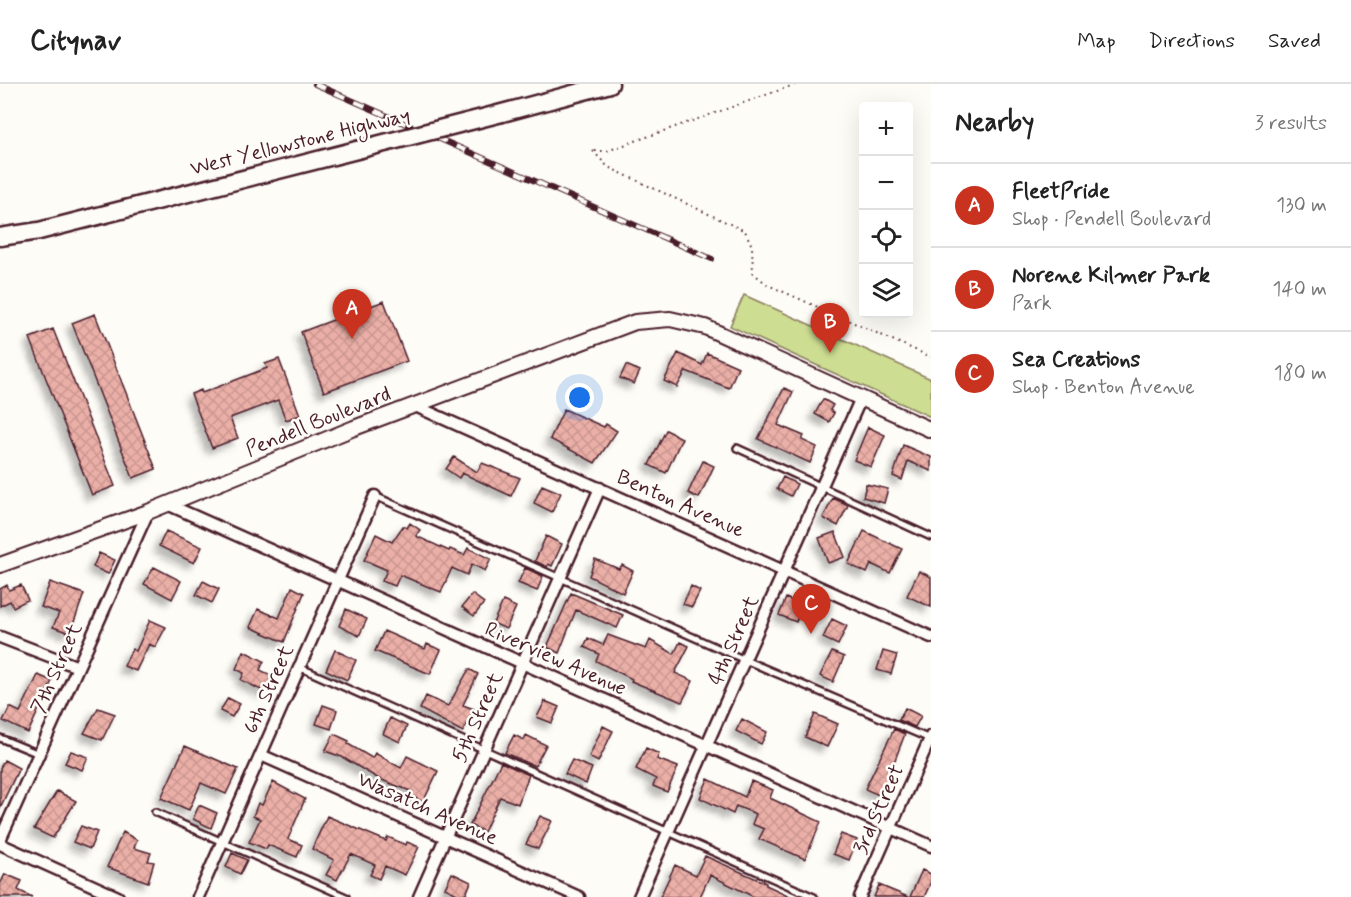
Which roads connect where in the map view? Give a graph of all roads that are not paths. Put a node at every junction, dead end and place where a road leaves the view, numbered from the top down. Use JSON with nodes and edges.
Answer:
{"nodes":[{"id":1,"x":609,"y":84,"type":"edge"},
{"id":2,"x":0,"y":237,"type":"edge"},
{"id":3,"x":861,"y":398,"type":"junction"},
{"id":4,"x":414,"y":405,"type":"junction"},
{"id":5,"x":931,"y":430,"type":"edge"},
{"id":6,"x":736,"y":448,"type":"dead end"},
{"id":7,"x":600,"y":488,"type":"junction"},
{"id":8,"x":821,"y":489,"type":"junction"},
{"id":9,"x":375,"y":496,"type":"joint"},
{"id":10,"x":167,"y":504,"type":"junction"},
{"id":11,"x":148,"y":512,"type":"junction"},
{"id":12,"x":931,"y":537,"type":"edge"},
{"id":13,"x":0,"y":565,"type":"edge"},
{"id":14,"x":785,"y":571,"type":"junction"},
{"id":15,"x":560,"y":578,"type":"junction"},
{"id":16,"x":336,"y":582,"type":"junction"},
{"id":17,"x":0,"y":637,"type":"edge"},
{"id":18,"x":931,"y":637,"type":"edge"},
{"id":19,"x":745,"y":660,"type":"junction"},
{"id":20,"x":522,"y":664,"type":"junction"},
{"id":21,"x":78,"y":667,"type":"junction"},
{"id":22,"x":299,"y":667,"type":"junction"},
{"id":23,"x":0,"y":738,"type":"edge"},
{"id":24,"x":931,"y":738,"type":"edge"},
{"id":25,"x":706,"y":747,"type":"junction"},
{"id":26,"x":484,"y":749,"type":"junction"},
{"id":27,"x":39,"y":754,"type":"junction"},
{"id":28,"x":261,"y":755,"type":"junction"},
{"id":29,"x":155,"y":812,"type":"dead end"},
{"id":30,"x":891,"y":827,"type":"junction"},
{"id":31,"x":669,"y":832,"type":"junction"},
{"id":32,"x":445,"y":837,"type":"junction"},
{"id":33,"x":0,"y":840,"type":"edge"},
{"id":34,"x":223,"y":842,"type":"junction"},
{"id":35,"x":0,"y":844,"type":"edge"},
{"id":36,"x":931,"y":846,"type":"edge"},
{"id":37,"x":118,"y":897,"type":"edge"},
{"id":38,"x":198,"y":897,"type":"edge"},
{"id":39,"x":346,"y":897,"type":"edge"},
{"id":40,"x":419,"y":897,"type":"edge"},
{"id":41,"x":579,"y":897,"type":"edge"},
{"id":42,"x":639,"y":897,"type":"edge"},
{"id":43,"x":814,"y":897,"type":"edge"},
{"id":44,"x":860,"y":897,"type":"edge"}],
"edges":[{"from":1,"to":2,"type":"main road","name":"West Yellowstone Highway","bridge":true},
{"from":3,"to":4,"type":"street","name":"Pendell Boulevard"},
{"from":3,"to":5,"type":"street","name":"Pendell Boulevard"},
{"from":3,"to":8,"type":"street","name":"4th Street"},
{"from":4,"to":7,"type":"street","name":"Benton Avenue"},
{"from":4,"to":10,"type":"street","name":"Pendell Boulevard"},
{"from":6,"to":8,"type":"lane"},
{"from":7,"to":14,"type":"street","name":"Benton Avenue"},
{"from":7,"to":15,"type":"street","name":"5th Street"},
{"from":8,"to":12,"type":"lane"},
{"from":8,"to":14,"type":"street","name":"4th Street"},
{"from":9,"to":15,"type":"lane"},
{"from":9,"to":16,"type":"street","name":"6th Street"},
{"from":10,"to":11,"type":"street","name":"Pendell Boulevard"},
{"from":10,"to":16,"type":"street","name":"Riverview Avenue"},
{"from":11,"to":13,"type":"street","name":"Pendell Boulevard"},
{"from":11,"to":21,"type":"street","name":"7th Street"},
{"from":14,"to":18,"type":"street","name":"Benton Avenue"},
{"from":14,"to":19,"type":"street","name":"4th Street"},
{"from":15,"to":19,"type":"lane"},
{"from":15,"to":20,"type":"street","name":"5th Street"},
{"from":16,"to":20,"type":"street","name":"Riverview Avenue"},
{"from":16,"to":22,"type":"street","name":"6th Street"},
{"from":17,"to":21,"type":"street"},
{"from":19,"to":24,"type":"lane"},
{"from":19,"to":25,"type":"street","name":"4th Street"},
{"from":20,"to":25,"type":"street","name":"Riverview Avenue"},
{"from":20,"to":26,"type":"street","name":"5th Street"},
{"from":21,"to":27,"type":"street","name":"7th Street"},
{"from":22,"to":26,"type":"lane"},
{"from":22,"to":28,"type":"street","name":"6th Street"},
{"from":23,"to":27,"type":"lane"},
{"from":24,"to":30,"type":"street","name":"3rd Street"},
{"from":25,"to":30,"type":"street","name":"Riverview Avenue"},
{"from":25,"to":31,"type":"street","name":"4th Street"},
{"from":26,"to":31,"type":"lane"},
{"from":26,"to":32,"type":"street","name":"5th Street"},
{"from":27,"to":33,"type":"street","name":"7th Street"},
{"from":28,"to":32,"type":"street","name":"Wasatch Avenue"},
{"from":28,"to":34,"type":"street","name":"6th Street"},
{"from":29,"to":34,"type":"lane"},
{"from":30,"to":36,"type":"street","name":"Riverview Avenue"},
{"from":30,"to":44,"type":"street","name":"3rd Street"},
{"from":31,"to":42,"type":"street","name":"4th Street"},
{"from":31,"to":43,"type":"lane"},
{"from":32,"to":40,"type":"street","name":"5th Street"},
{"from":32,"to":41,"type":"street","name":"Wasatch Avenue"},
{"from":34,"to":38,"type":"street","name":"6th Street"},
{"from":34,"to":39,"type":"lane"},
{"from":35,"to":37,"type":"street"}]}
